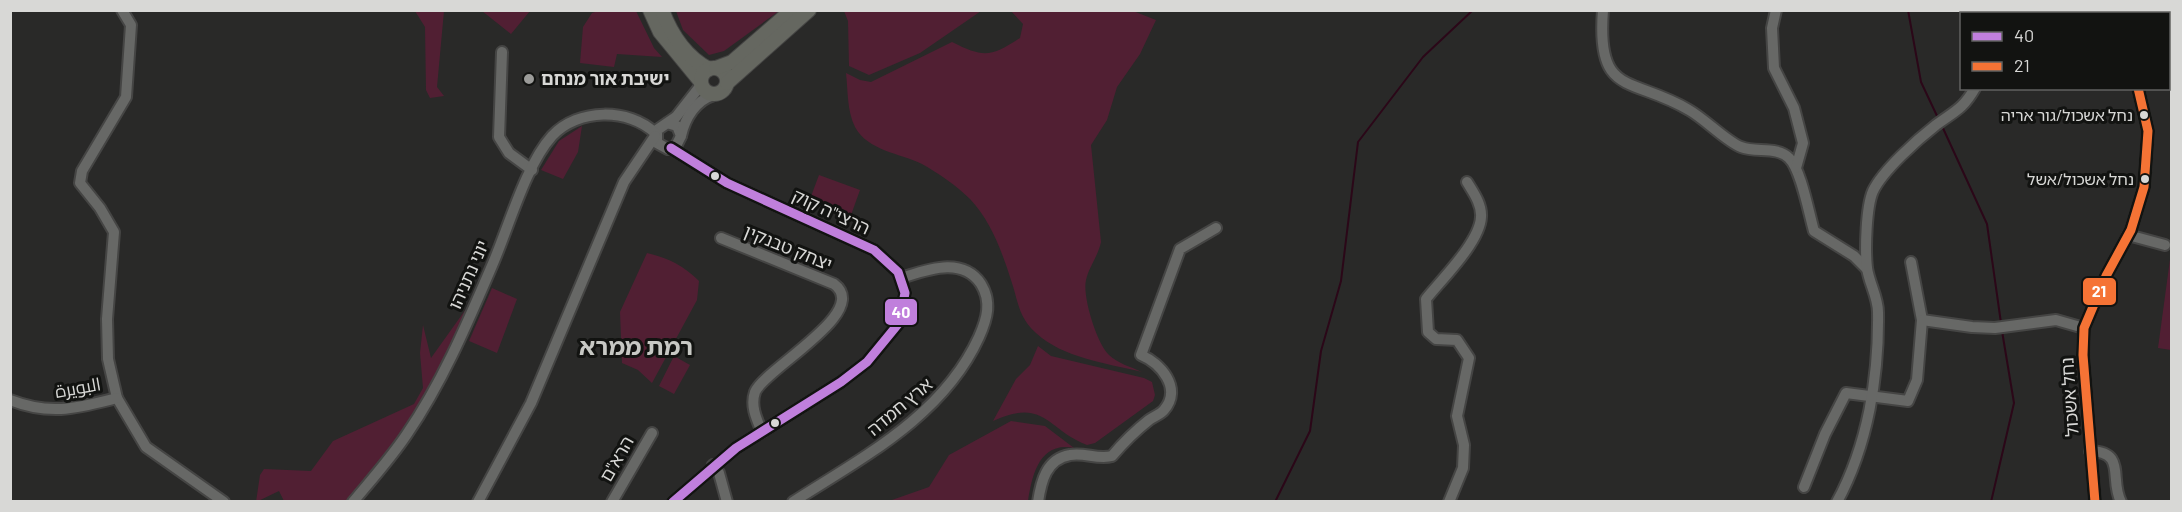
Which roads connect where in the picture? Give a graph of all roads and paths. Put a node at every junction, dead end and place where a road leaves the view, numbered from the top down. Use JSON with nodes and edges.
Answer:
{"nodes":[{"id":1,"x":122,"y":10,"type":"edge"},
{"id":2,"x":650,"y":10,"type":"edge"},
{"id":3,"x":662,"y":10,"type":"edge"},
{"id":4,"x":792,"y":10,"type":"edge"},
{"id":5,"x":809,"y":10,"type":"edge"},
{"id":6,"x":1603,"y":10,"type":"edge"},
{"id":7,"x":1776,"y":10,"type":"edge"},
{"id":8,"x":502,"y":52,"type":"dead end"},
{"id":9,"x":712,"y":68,"type":"junction"},
{"id":10,"x":701,"y":83,"type":"junction"},
{"id":11,"x":727,"y":83,"type":"junction"},
{"id":12,"x":1974,"y":90,"type":"edge"},
{"id":13,"x":2138,"y":90,"type":"edge"},
{"id":14,"x":714,"y":94,"type":"junction"},
{"id":15,"x":660,"y":129,"type":"junction"},
{"id":16,"x":680,"y":138,"type":"junction"},
{"id":17,"x":668,"y":148,"type":"junction"},
{"id":18,"x":697,"y":164,"type":"junction"},
{"id":19,"x":1796,"y":168,"type":"junction"},
{"id":20,"x":532,"y":170,"type":"junction"},
{"id":21,"x":630,"y":172,"type":"junction"},
{"id":22,"x":1467,"y":182,"type":"dead end"},
{"id":23,"x":1216,"y":228,"type":"dead end"},
{"id":24,"x":2128,"y":235,"type":"junction"},
{"id":25,"x":721,"y":238,"type":"dead end"},
{"id":26,"x":2165,"y":245,"type":"dead end"},
{"id":27,"x":1911,"y":262,"type":"dead end"},
{"id":28,"x":1867,"y":269,"type":"junction"},
{"id":29,"x":901,"y":278,"type":"junction"},
{"id":30,"x":1922,"y":320,"type":"junction"},
{"id":31,"x":2084,"y":328,"type":"junction"},
{"id":32,"x":1870,"y":396,"type":"junction"},
{"id":33,"x":117,"y":398,"type":"junction"},
{"id":34,"x":10,"y":400,"type":"edge"},
{"id":35,"x":762,"y":432,"type":"junction"},
{"id":36,"x":652,"y":433,"type":"dead end"},
{"id":37,"x":2090,"y":451,"type":"junction"},
{"id":38,"x":713,"y":465,"type":"junction"},
{"id":39,"x":1804,"y":487,"type":"dead end"},
{"id":40,"x":224,"y":501,"type":"edge"},
{"id":41,"x":353,"y":501,"type":"edge"},
{"id":42,"x":478,"y":501,"type":"edge"},
{"id":43,"x":612,"y":501,"type":"edge"},
{"id":44,"x":673,"y":501,"type":"edge"},
{"id":45,"x":727,"y":501,"type":"edge"},
{"id":46,"x":793,"y":501,"type":"edge"},
{"id":47,"x":1038,"y":501,"type":"edge"},
{"id":48,"x":1449,"y":501,"type":"edge"},
{"id":49,"x":1837,"y":501,"type":"edge"},
{"id":50,"x":2096,"y":501,"type":"edge"},
{"id":51,"x":2121,"y":501,"type":"edge"}],
"edges":[{"from":1,"to":33,"type":"street"},
{"from":2,"to":10,"type":"main road"},
{"from":3,"to":9,"type":"main road"},
{"from":4,"to":9,"type":"main road"},
{"from":5,"to":11,"type":"main road"},
{"from":6,"to":19,"type":"street"},
{"from":7,"to":19,"type":"street"},
{"from":8,"to":20,"type":"street"},
{"from":9,"to":10,"type":"main road"},
{"from":9,"to":11,"type":"main road"},
{"from":10,"to":14,"type":"main road"},
{"from":10,"to":15,"type":"street"},
{"from":11,"to":14,"type":"main road"},
{"from":12,"to":28,"type":"street"},
{"from":13,"to":24,"type":"street","name":"נחל אשכול"},
{"from":14,"to":16,"type":"street"},
{"from":15,"to":16,"type":"street","name":"הרצי\"ה קוק"},
{"from":15,"to":17,"type":"street","name":"הרצי\"ה קוק"},
{"from":15,"to":20,"type":"street","name":"יוני נתניהו"},
{"from":15,"to":21,"type":"street"},
{"from":16,"to":17,"type":"street"},
{"from":16,"to":18,"type":"street","name":"הרצי\"ה קוק"},
{"from":17,"to":18,"type":"street","name":"הרצי\"ה קוק"},
{"from":17,"to":21,"type":"street"},
{"from":18,"to":29,"type":"street","name":"הרצי\"ה קוק"},
{"from":19,"to":28,"type":"street"},
{"from":20,"to":41,"type":"street","name":"יוני נתניהו"},
{"from":21,"to":42,"type":"street"},
{"from":22,"to":48,"type":"street"},
{"from":23,"to":47,"type":"street"},
{"from":24,"to":26,"type":"street"},
{"from":24,"to":31,"type":"street","name":"נחל אשכול"},
{"from":25,"to":35,"type":"street","name":"יצחק טבנקין"},
{"from":27,"to":30,"type":"street"},
{"from":28,"to":32,"type":"street"},
{"from":29,"to":35,"type":"street"},
{"from":29,"to":46,"type":"street","name":"ארץ חמדה"},
{"from":30,"to":31,"type":"street"},
{"from":30,"to":32,"type":"street"},
{"from":31,"to":37,"type":"street","name":"נחל אשכול"},
{"from":32,"to":39,"type":"street"},
{"from":32,"to":49,"type":"street"},
{"from":33,"to":34,"type":"street","name":"البويرة"},
{"from":33,"to":40,"type":"street"},
{"from":35,"to":38,"type":"street"},
{"from":36,"to":43,"type":"street","name":"הרא\"ם"},
{"from":37,"to":50,"type":"street","name":"נחל אשכול"},
{"from":37,"to":51,"type":"street"},
{"from":38,"to":44,"type":"street"},
{"from":38,"to":45,"type":"street"}]}
